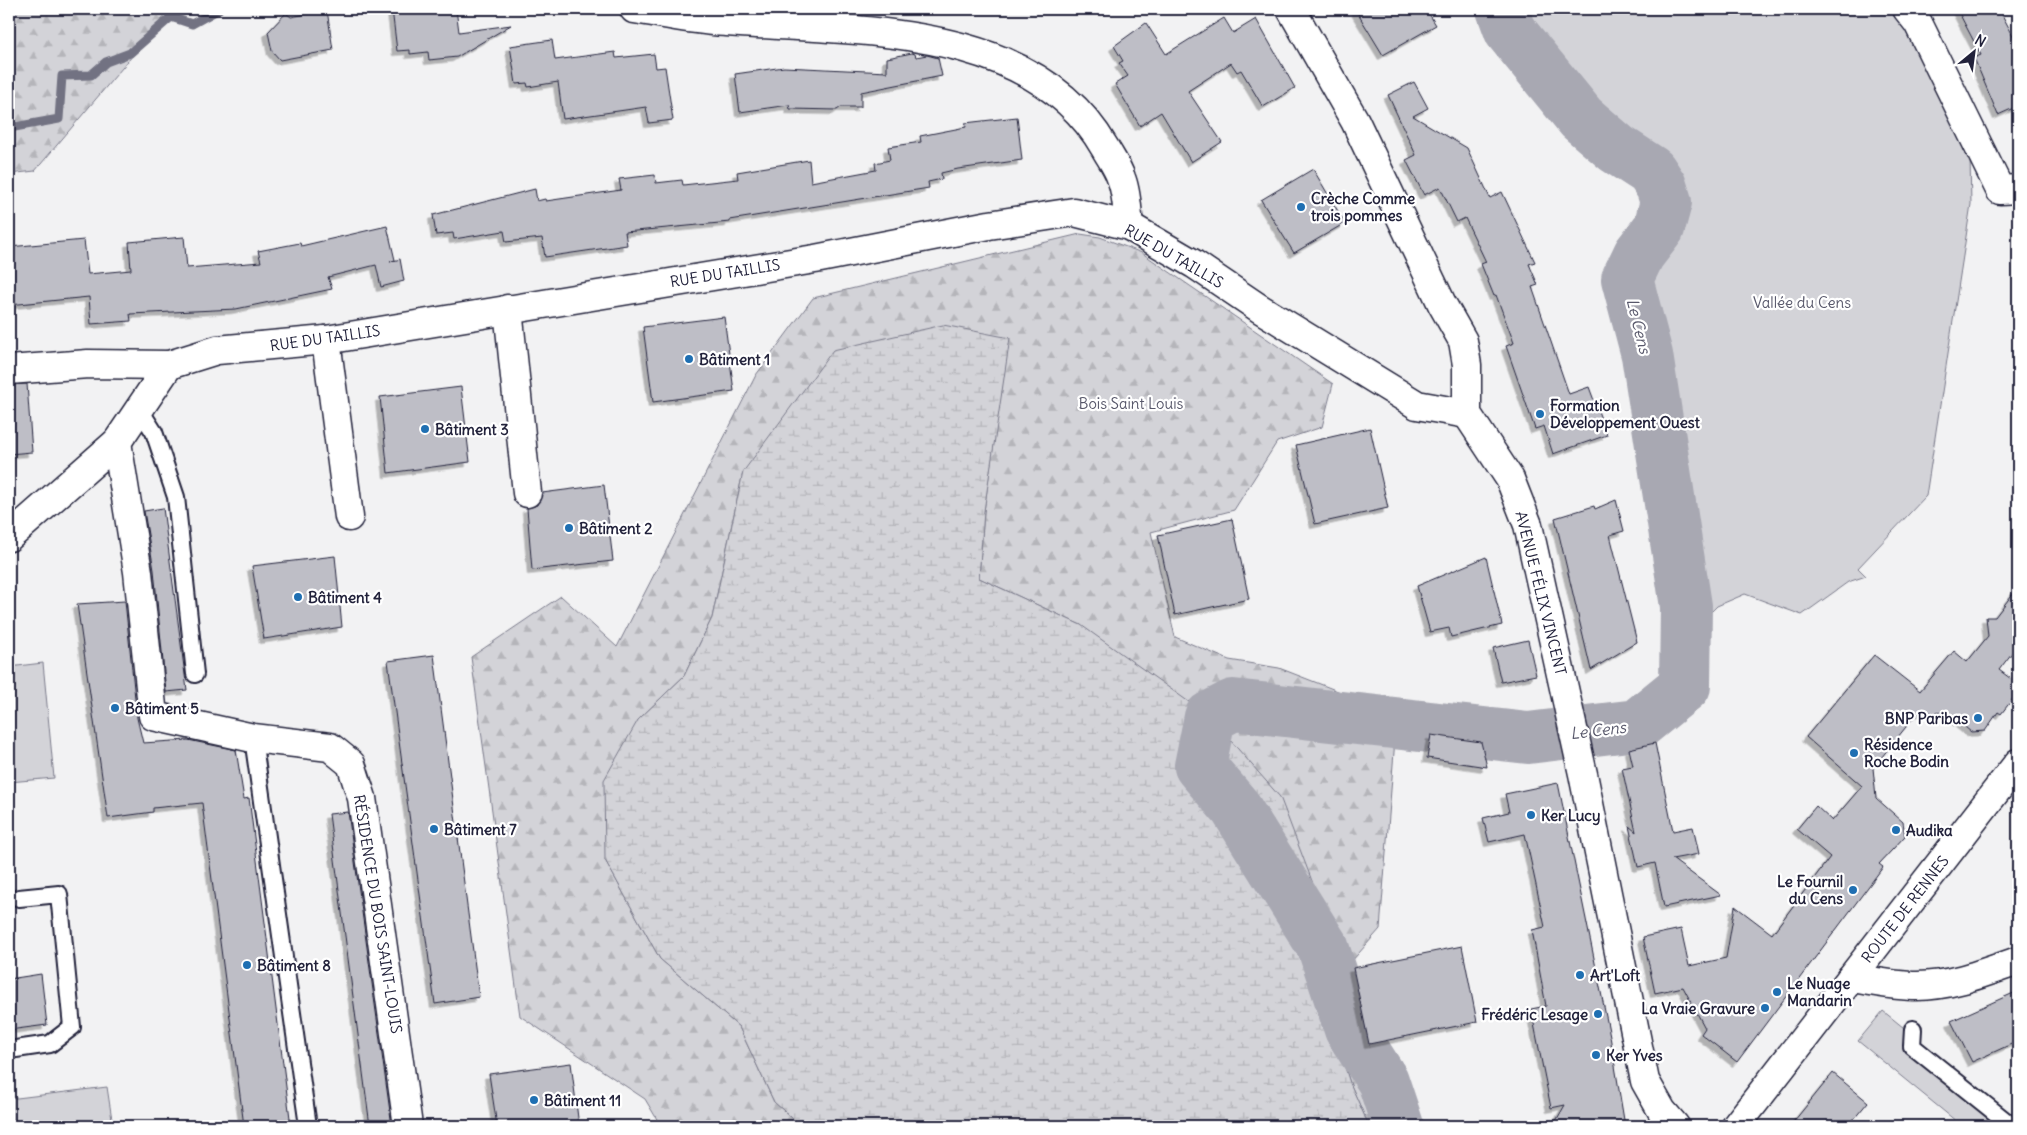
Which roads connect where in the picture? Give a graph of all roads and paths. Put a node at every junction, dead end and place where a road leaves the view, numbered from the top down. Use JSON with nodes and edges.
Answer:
{"nodes":[{"id":1,"x":634,"y":9,"type":"edge"},
{"id":2,"x":1291,"y":9,"type":"edge"},
{"id":3,"x":1908,"y":9,"type":"edge"},
{"id":4,"x":2018,"y":189,"type":"edge"},
{"id":5,"x":1129,"y":226,"type":"junction"},
{"id":6,"x":508,"y":309,"type":"junction"},
{"id":7,"x":326,"y":340,"type":"junction"},
{"id":8,"x":170,"y":365,"type":"junction"},
{"id":9,"x":9,"y":370,"type":"edge"},
{"id":10,"x":140,"y":410,"type":"junction"},
{"id":11,"x":1467,"y":414,"type":"junction"},
{"id":12,"x":117,"y":442,"type":"junction"},
{"id":13,"x":528,"y":493,"type":"dead end"},
{"id":14,"x":349,"y":518,"type":"dead end"},
{"id":15,"x":9,"y":537,"type":"edge"},
{"id":16,"x":195,"y":674,"type":"dead end"},
{"id":17,"x":253,"y":738,"type":"junction"},
{"id":18,"x":2018,"y":763,"type":"edge"},
{"id":19,"x":18,"y":898,"type":"dead end"},
{"id":20,"x":2018,"y":962,"type":"edge"},
{"id":21,"x":1851,"y":978,"type":"junction"},
{"id":22,"x":1913,"y":1029,"type":"dead end"},
{"id":23,"x":9,"y":1050,"type":"edge"},
{"id":24,"x":308,"y":1126,"type":"edge"},
{"id":25,"x":408,"y":1126,"type":"edge"},
{"id":26,"x":1675,"y":1126,"type":"edge"},
{"id":27,"x":1736,"y":1126,"type":"edge"},
{"id":28,"x":2012,"y":1126,"type":"edge"}],
"edges":[{"from":1,"to":5,"type":"street"},
{"from":2,"to":11,"type":"street"},
{"from":3,"to":4,"type":"street"},
{"from":5,"to":6,"type":"street","name":"RUE DU TAILLIS"},
{"from":5,"to":11,"type":"street","name":"RUE DU TAILLIS"},
{"from":6,"to":7,"type":"street","name":"RUE DU TAILLIS"},
{"from":6,"to":13,"type":"street"},
{"from":7,"to":8,"type":"street","name":"RUE DU TAILLIS"},
{"from":7,"to":14,"type":"street"},
{"from":8,"to":9,"type":"street","name":"RUE DU TAILLIS"},
{"from":8,"to":10,"type":"street"},
{"from":10,"to":12,"type":"street"},
{"from":10,"to":16,"type":"lane"},
{"from":11,"to":26,"type":"street","name":"AVENUE FÉLIX VINCENT"},
{"from":12,"to":15,"type":"street"},
{"from":12,"to":17,"type":"street","name":"RÉSIDENCE DU BOIS SAINT-LOUIS"},
{"from":17,"to":24,"type":"lane"},
{"from":17,"to":25,"type":"street","name":"RÉSIDENCE DU BOIS SAINT-LOUIS"},
{"from":18,"to":21,"type":"street","name":"ROUTE DE RENNES"},
{"from":19,"to":23,"type":"lane"},
{"from":20,"to":21,"type":"street"},
{"from":21,"to":27,"type":"street","name":"ROUTE DE RENNES"},
{"from":22,"to":28,"type":"lane"}]}
